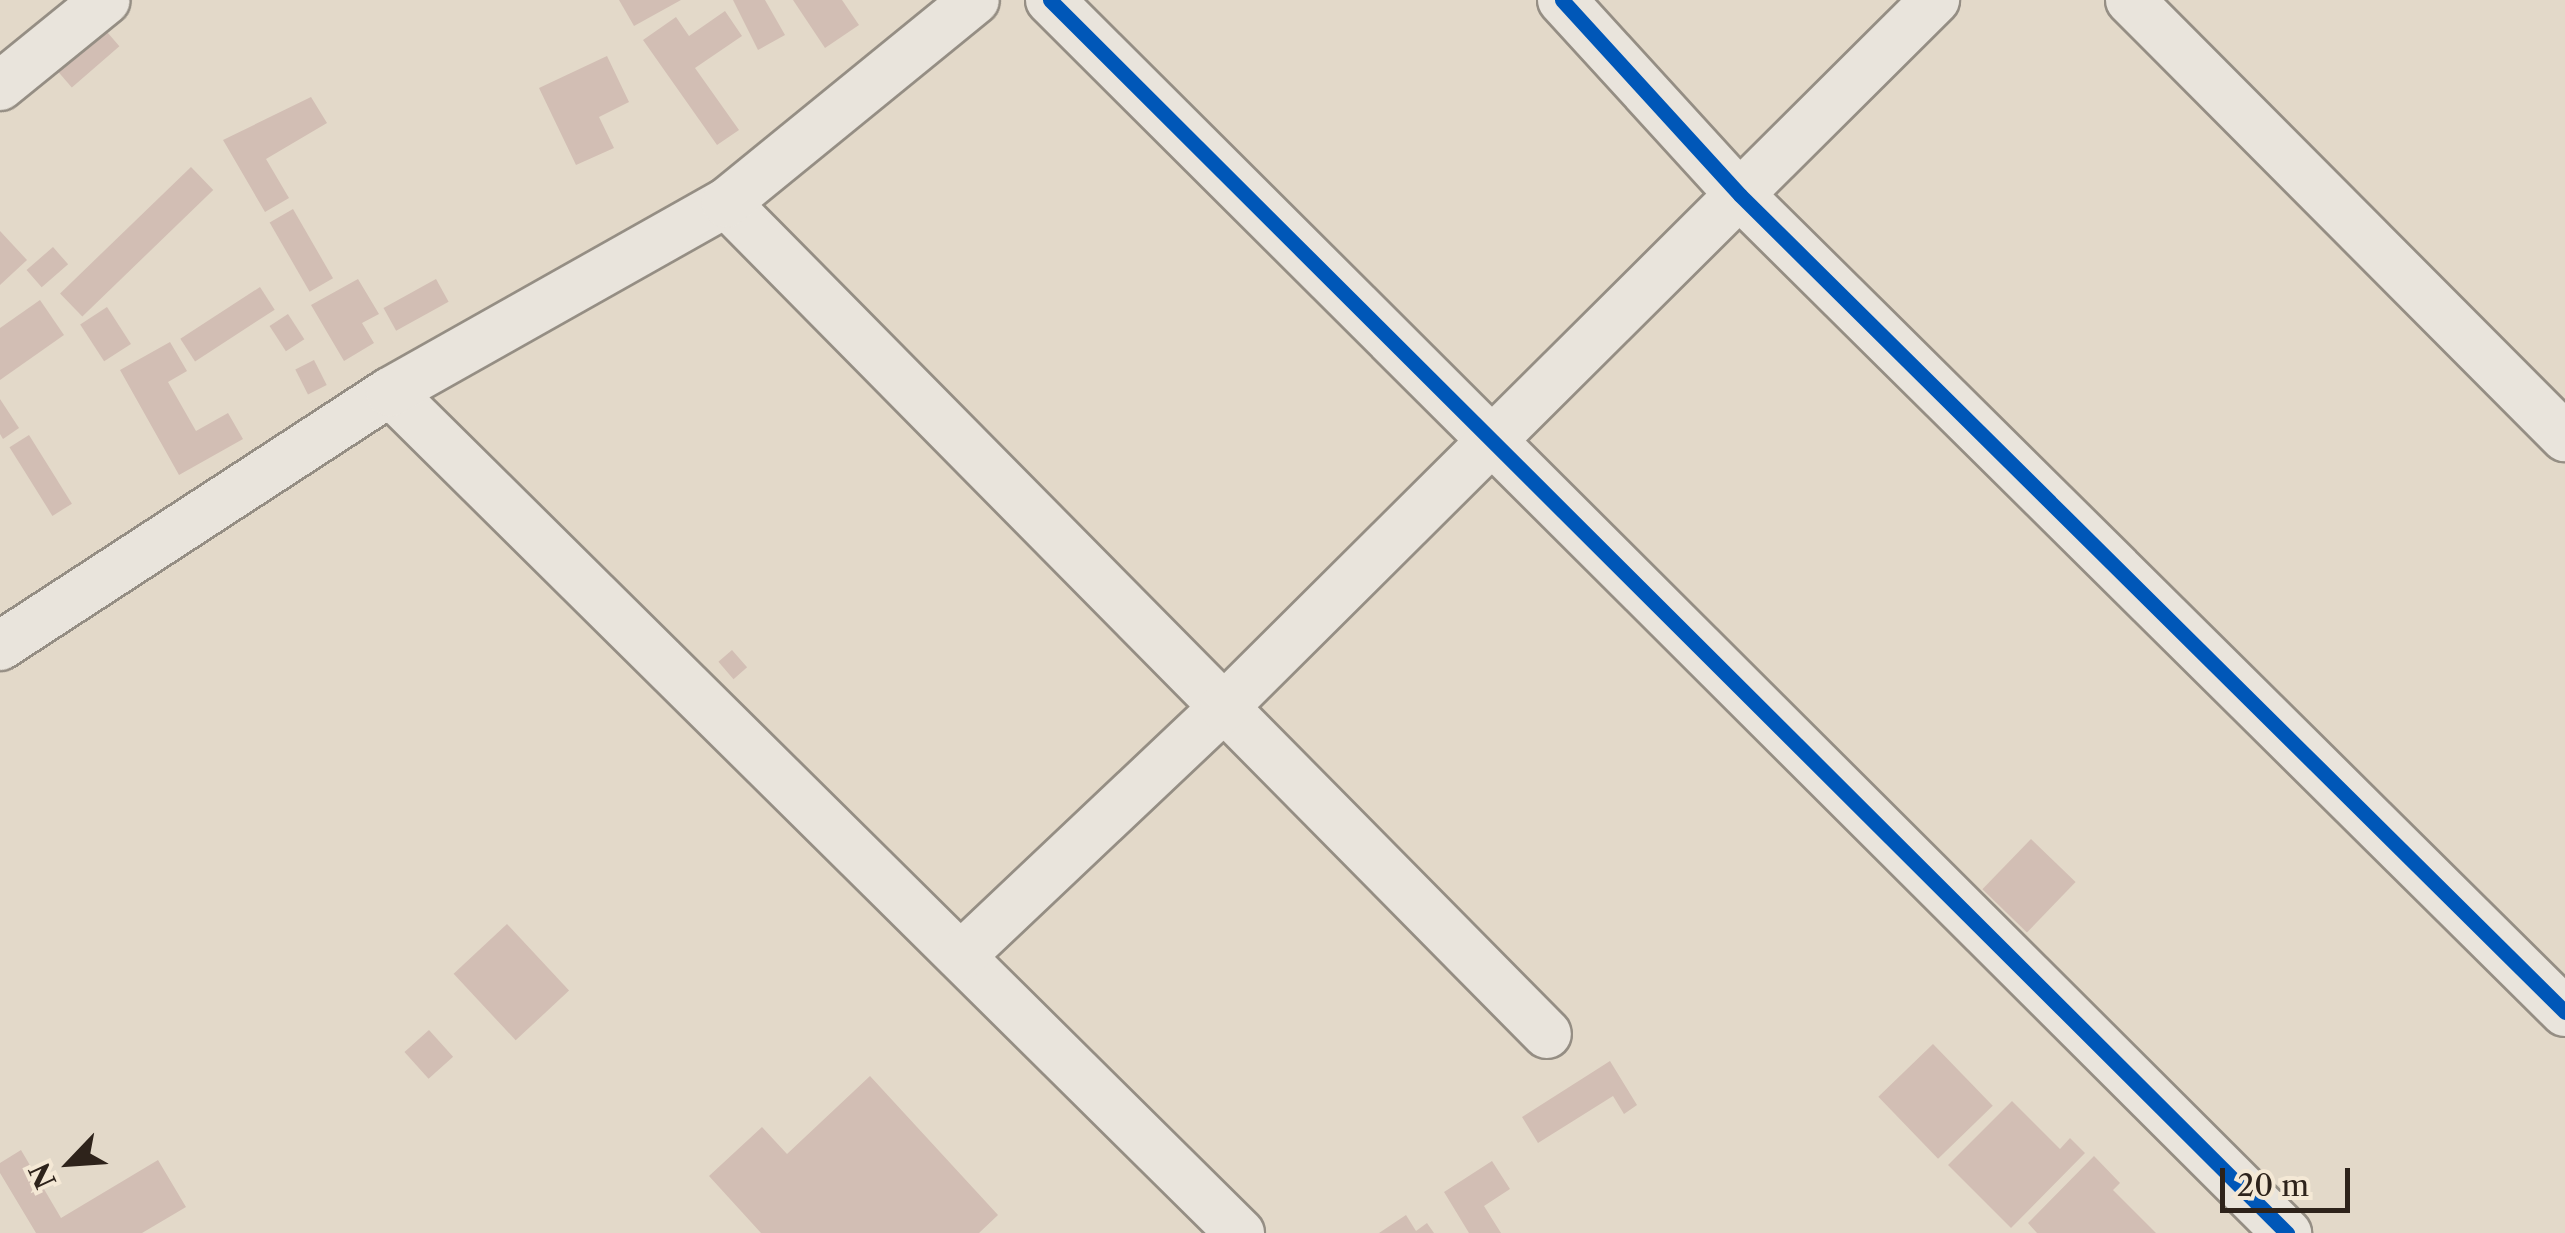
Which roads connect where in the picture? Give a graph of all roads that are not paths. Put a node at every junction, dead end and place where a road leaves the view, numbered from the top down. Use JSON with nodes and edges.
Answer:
{"nodes":[{"id":1,"x":106,"y":0,"type":"edge"},
{"id":2,"x":975,"y":0,"type":"edge"},
{"id":3,"x":1050,"y":0,"type":"edge"},
{"id":4,"x":1562,"y":0,"type":"edge"},
{"id":5,"x":1935,"y":0,"type":"edge"},
{"id":6,"x":2130,"y":0,"type":"edge"},
{"id":7,"x":0,"y":86,"type":"edge"},
{"id":8,"x":1740,"y":194,"type":"junction"},
{"id":9,"x":726,"y":203,"type":"junction"},
{"id":10,"x":390,"y":392,"type":"junction"},
{"id":11,"x":2565,"y":437,"type":"edge"},
{"id":12,"x":1492,"y":441,"type":"junction"},
{"id":13,"x":0,"y":646,"type":"edge"},
{"id":14,"x":1224,"y":707,"type":"junction"},
{"id":15,"x":962,"y":955,"type":"junction"},
{"id":16,"x":2565,"y":1012,"type":"edge"},
{"id":17,"x":1547,"y":1034,"type":"dead end"},
{"id":18,"x":1240,"y":1233,"type":"edge"},
{"id":19,"x":2287,"y":1233,"type":"edge"}],
"edges":[{"from":1,"to":7,"type":"street"},
{"from":2,"to":9,"type":"street"},
{"from":3,"to":12,"type":"street"},
{"from":4,"to":8,"type":"street"},
{"from":5,"to":8,"type":"street"},
{"from":6,"to":11,"type":"street"},
{"from":8,"to":12,"type":"street"},
{"from":8,"to":16,"type":"street"},
{"from":9,"to":10,"type":"street"},
{"from":9,"to":14,"type":"street"},
{"from":10,"to":13,"type":"street"},
{"from":10,"to":15,"type":"street"},
{"from":12,"to":14,"type":"street"},
{"from":12,"to":19,"type":"street"},
{"from":14,"to":15,"type":"street"},
{"from":14,"to":17,"type":"street"},
{"from":15,"to":18,"type":"street"}]}
